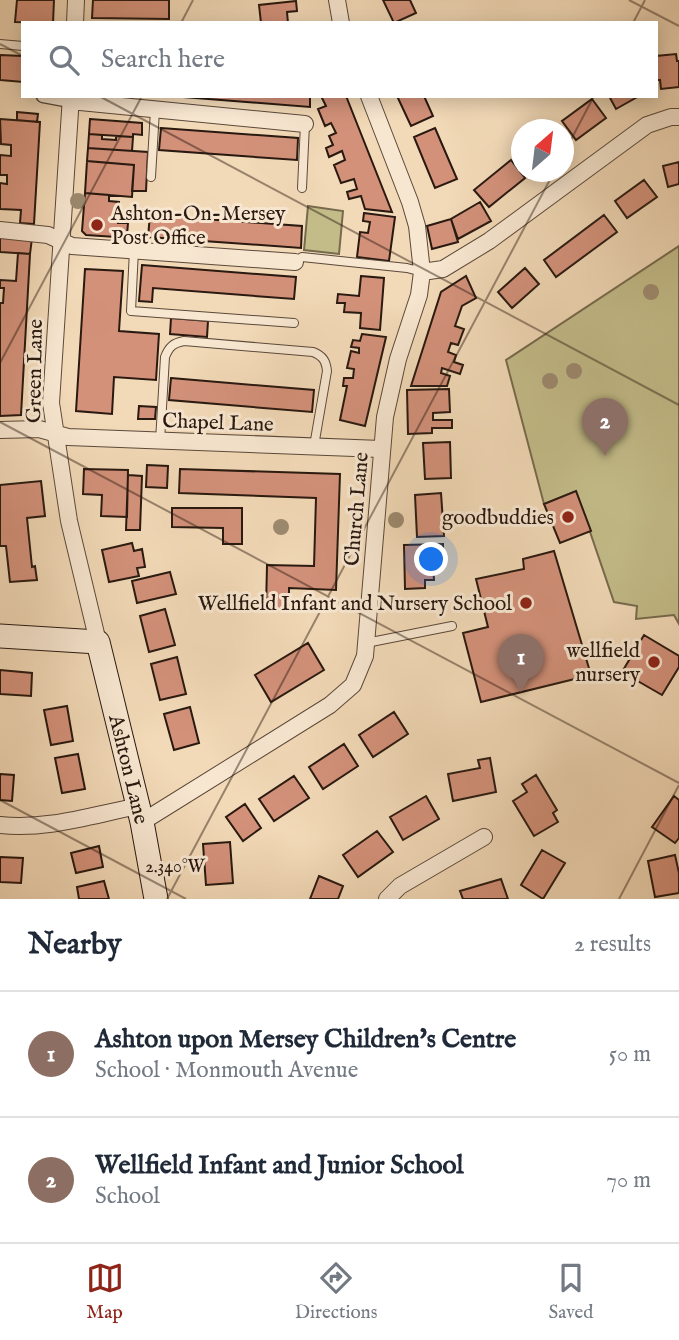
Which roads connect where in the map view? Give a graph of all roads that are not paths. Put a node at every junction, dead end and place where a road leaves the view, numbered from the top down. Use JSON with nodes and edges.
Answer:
{"nodes":[{"id":1,"x":76,"y":0,"type":"edge"},
{"id":2,"x":337,"y":0,"type":"edge"},
{"id":3,"x":75,"y":21,"type":"edge"},
{"id":4,"x":341,"y":21,"type":"edge"},
{"id":5,"x":0,"y":44,"type":"edge"},
{"id":6,"x":21,"y":46,"type":"edge"},
{"id":7,"x":370,"y":98,"type":"edge"},
{"id":8,"x":71,"y":99,"type":"edge"},
{"id":9,"x":155,"y":110,"type":"junction"},
{"id":10,"x":679,"y":117,"type":"edge"},
{"id":11,"x":305,"y":124,"type":"joint"},
{"id":12,"x":151,"y":177,"type":"dead end"},
{"id":13,"x":302,"y":188,"type":"dead end"},
{"id":14,"x":0,"y":230,"type":"edge"},
{"id":15,"x":60,"y":240,"type":"junction"},
{"id":16,"x":134,"y":250,"type":"junction"},
{"id":17,"x":295,"y":261,"type":"joint"},
{"id":18,"x":422,"y":272,"type":"junction"},
{"id":19,"x":294,"y":323,"type":"dead end"},
{"id":20,"x":0,"y":430,"type":"edge"},
{"id":21,"x":54,"y":433,"type":"junction"},
{"id":22,"x":160,"y":441,"type":"junction"},
{"id":23,"x":314,"y":446,"type":"junction"},
{"id":24,"x":381,"y":449,"type":"junction"},
{"id":25,"x":452,"y":626,"type":"dead end"},
{"id":26,"x":0,"y":636,"type":"edge"},
{"id":27,"x":98,"y":642,"type":"junction"},
{"id":28,"x":366,"y":643,"type":"junction"},
{"id":29,"x":140,"y":814,"type":"junction"},
{"id":30,"x":0,"y":825,"type":"edge"},
{"id":31,"x":484,"y":837,"type":"dead end"},
{"id":32,"x":156,"y":899,"type":"edge"},
{"id":33,"x":387,"y":899,"type":"edge"}],
"edges":[{"from":1,"to":3,"type":"street"},
{"from":2,"to":4,"type":"street"},
{"from":5,"to":6,"type":"lane"},
{"from":7,"to":18,"type":"street","name":"Church Lane"},
{"from":8,"to":9,"type":"street"},
{"from":8,"to":15,"type":"street","name":"Green Lane"},
{"from":9,"to":11,"type":"street"},
{"from":9,"to":12,"type":"lane"},
{"from":10,"to":18,"type":"street"},
{"from":11,"to":13,"type":"lane"},
{"from":14,"to":15,"type":"street"},
{"from":15,"to":16,"type":"street"},
{"from":15,"to":21,"type":"street","name":"Green Lane"},
{"from":16,"to":17,"type":"street"},
{"from":16,"to":19,"type":"lane"},
{"from":17,"to":18,"type":"lane"},
{"from":18,"to":24,"type":"street","name":"Church Lane"},
{"from":20,"to":21,"type":"street","name":"Chapel Lane"},
{"from":21,"to":22,"type":"street","name":"Chapel Lane"},
{"from":21,"to":27,"type":"street","name":"Green Lane"},
{"from":22,"to":23,"type":"street","name":"Chapel Lane"},
{"from":22,"to":23,"type":"lane"},
{"from":23,"to":24,"type":"street","name":"Chapel Lane"},
{"from":24,"to":28,"type":"street","name":"Church Lane"},
{"from":25,"to":28,"type":"lane"},
{"from":26,"to":27,"type":"main road"},
{"from":27,"to":29,"type":"main road","name":"Ashton Lane"},
{"from":28,"to":29,"type":"street","name":"Church Lane"},
{"from":29,"to":30,"type":"street"},
{"from":29,"to":32,"type":"main road","name":"Ashton Lane"},
{"from":31,"to":33,"type":"street"}]}
